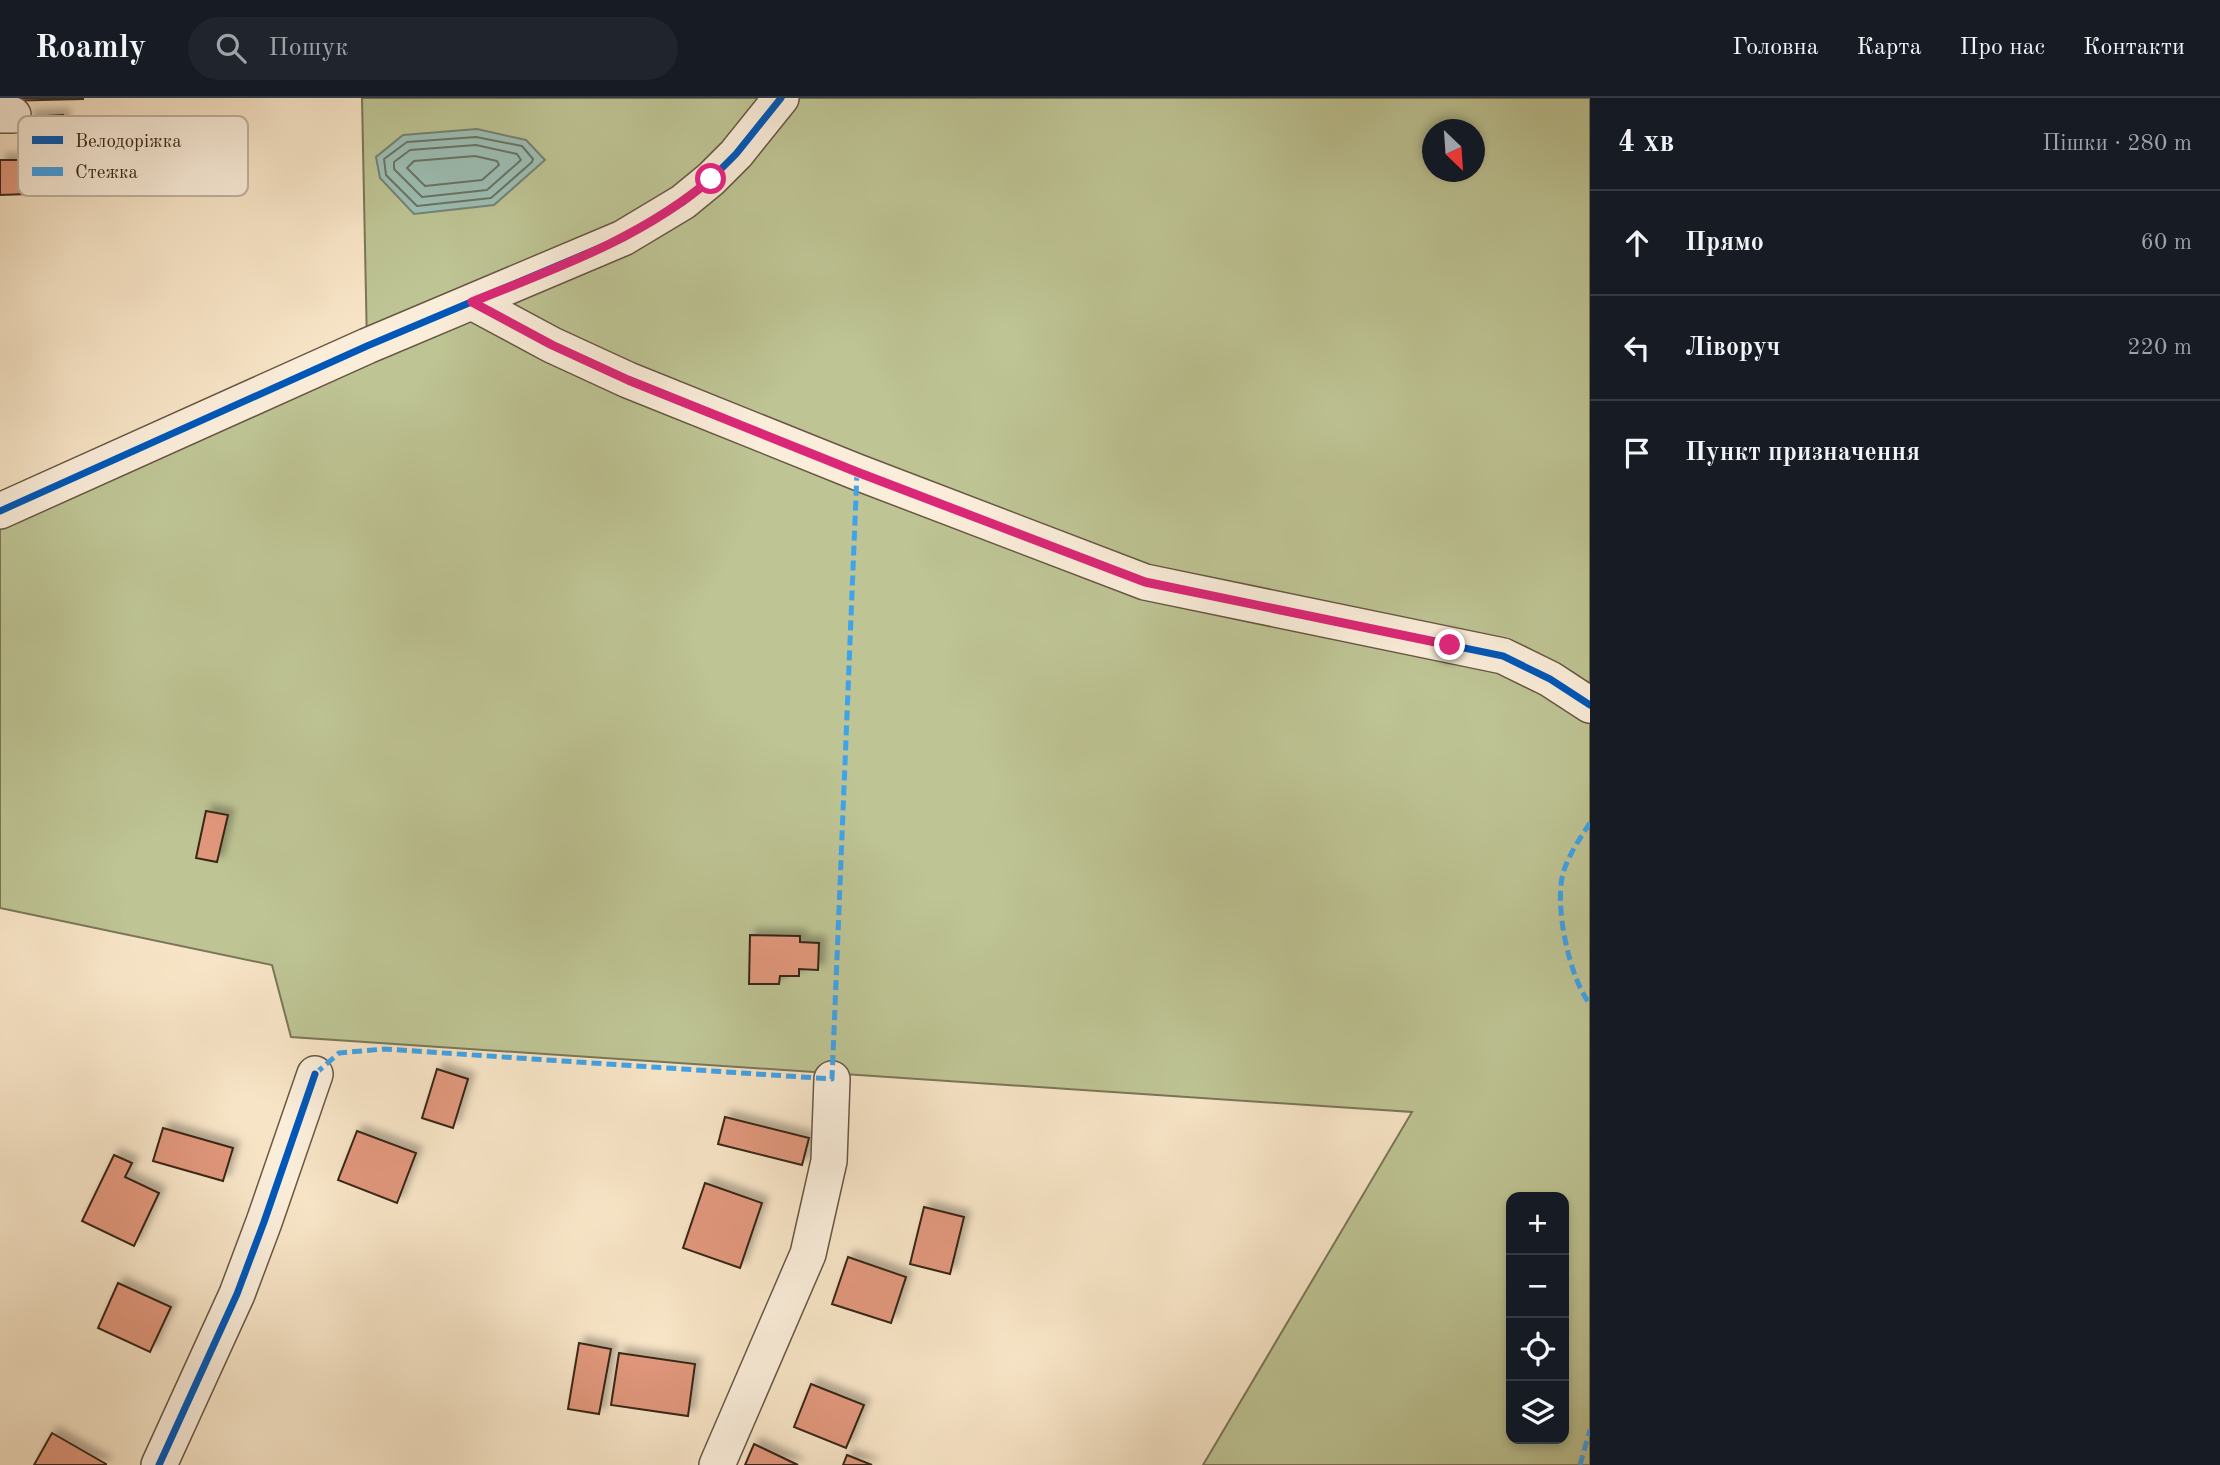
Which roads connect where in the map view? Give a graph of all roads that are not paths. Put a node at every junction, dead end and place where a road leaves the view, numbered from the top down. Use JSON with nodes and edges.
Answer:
{"nodes":[{"id":1,"x":781,"y":98,"type":"edge"},
{"id":2,"x":472,"y":302,"type":"junction"},
{"id":3,"x":0,"y":511,"type":"edge"},
{"id":4,"x":1590,"y":705,"type":"edge"},
{"id":5,"x":315,"y":1074,"type":"dead end"},
{"id":6,"x":832,"y":1079,"type":"dead end"},
{"id":7,"x":159,"y":1465,"type":"edge"},
{"id":8,"x":717,"y":1465,"type":"edge"}],
"edges":[{"from":1,"to":2,"type":"street"},
{"from":2,"to":3,"type":"street"},
{"from":2,"to":4,"type":"street"},
{"from":5,"to":7,"type":"street"},
{"from":6,"to":8,"type":"street"}]}
